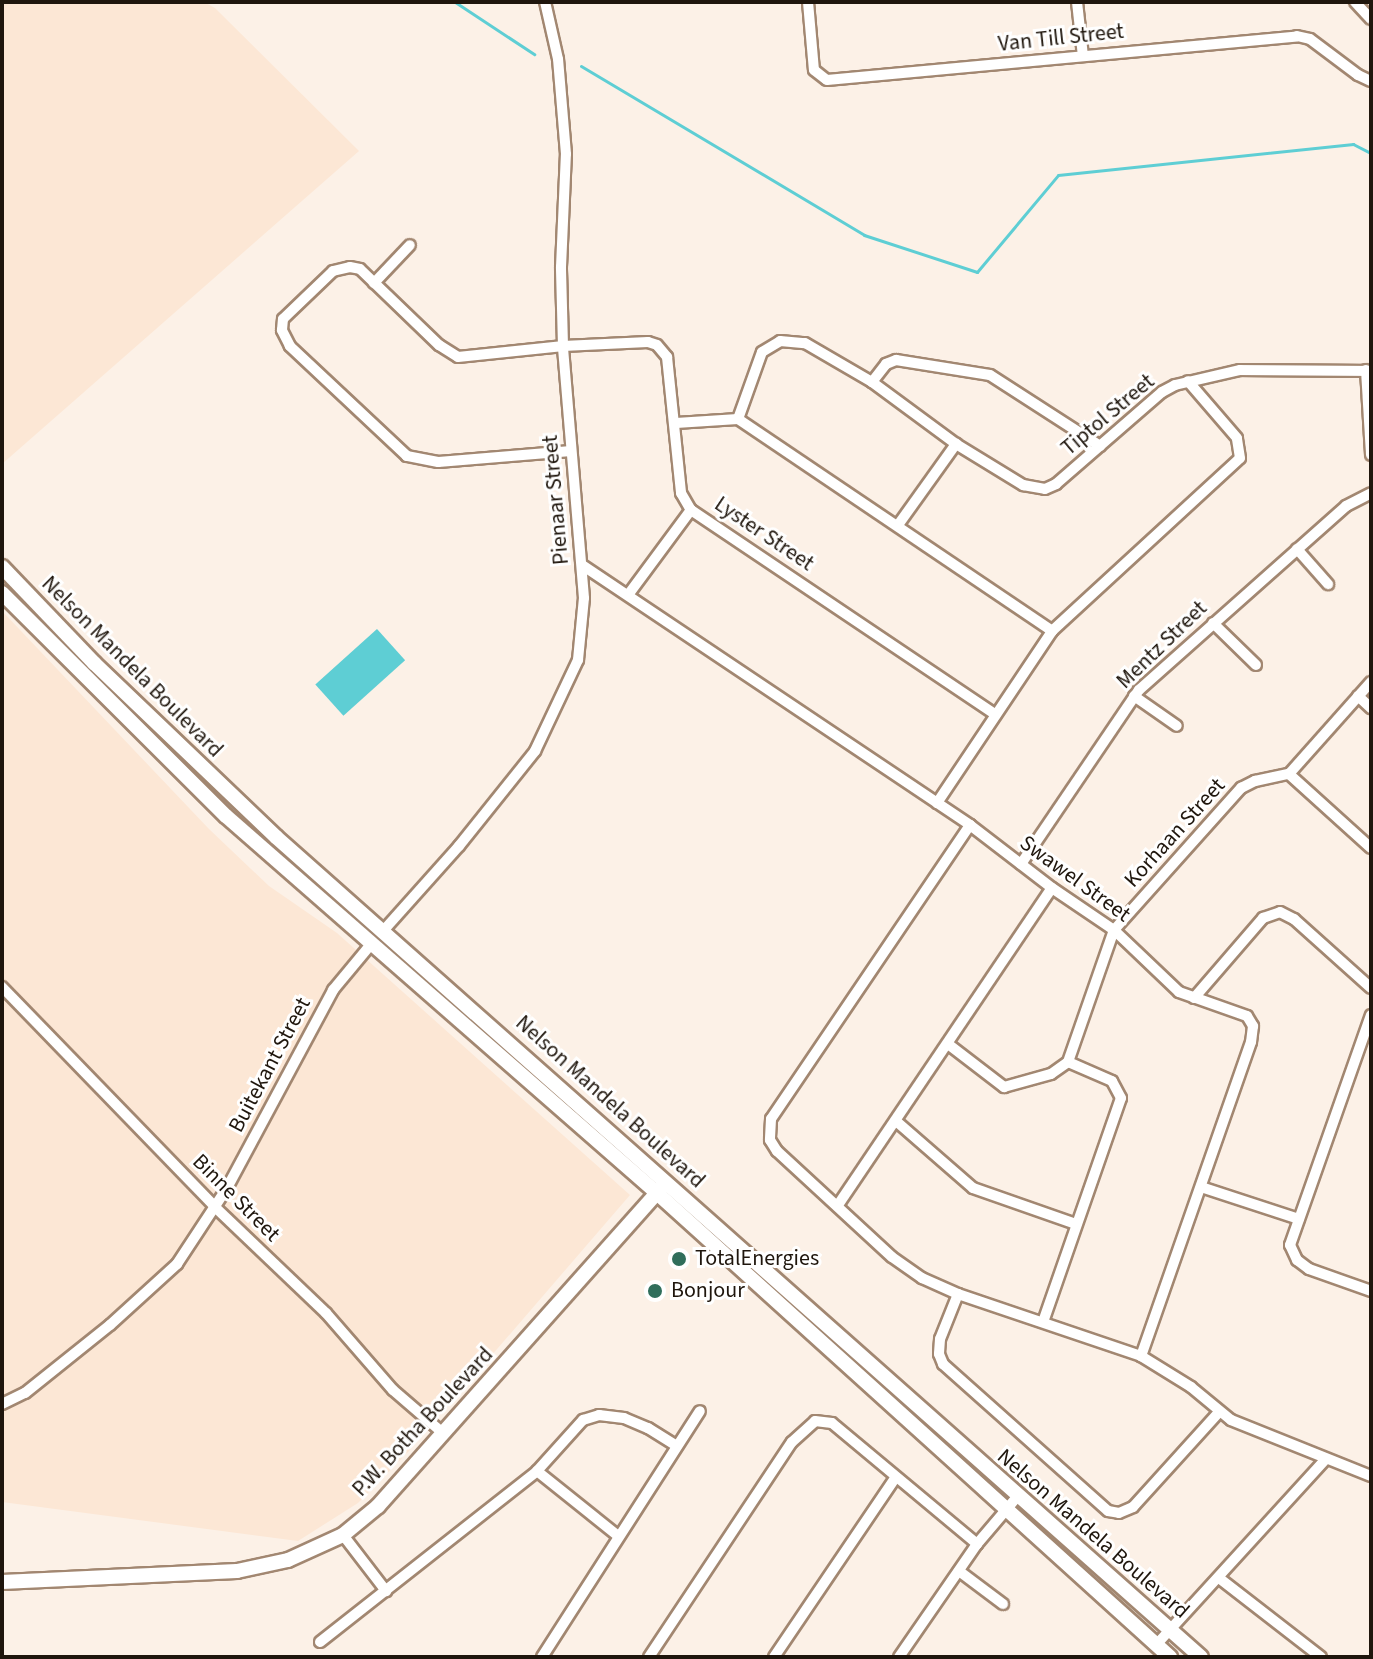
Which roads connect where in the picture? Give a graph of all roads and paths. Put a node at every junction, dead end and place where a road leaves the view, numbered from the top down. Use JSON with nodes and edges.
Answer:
{"nodes":[{"id":1,"x":545,"y":2,"type":"edge"},
{"id":2,"x":808,"y":2,"type":"edge"},
{"id":3,"x":1077,"y":2,"type":"edge"},
{"id":4,"x":1355,"y":2,"type":"edge"},
{"id":5,"x":1371,"y":19,"type":"edge"},
{"id":6,"x":1083,"y":56,"type":"junction"},
{"id":7,"x":1371,"y":81,"type":"edge"},
{"id":8,"x":410,"y":245,"type":"dead end"},
{"id":9,"x":374,"y":283,"type":"junction"},
{"id":10,"x":563,"y":346,"type":"junction"},
{"id":11,"x":1369,"y":370,"type":"edge"},
{"id":12,"x":1188,"y":381,"type":"junction"},
{"id":13,"x":872,"y":382,"type":"junction"},
{"id":14,"x":738,"y":419,"type":"junction"},
{"id":15,"x":676,"y":423,"type":"junction"},
{"id":16,"x":956,"y":444,"type":"junction"},
{"id":17,"x":1100,"y":446,"type":"junction"},
{"id":18,"x":571,"y":451,"type":"junction"},
{"id":19,"x":1371,"y":455,"type":"edge"},
{"id":20,"x":1371,"y":493,"type":"edge"},
{"id":21,"x":691,"y":510,"type":"junction"},
{"id":22,"x":898,"y":525,"type":"junction"},
{"id":23,"x":1297,"y":549,"type":"junction"},
{"id":24,"x":582,"y":565,"type":"junction"},
{"id":25,"x":2,"y":567,"type":"edge"},
{"id":26,"x":1328,"y":584,"type":"dead end"},
{"id":27,"x":2,"y":593,"type":"edge"},
{"id":28,"x":628,"y":595,"type":"junction"},
{"id":29,"x":1213,"y":623,"type":"junction"},
{"id":30,"x":1052,"y":631,"type":"junction"},
{"id":31,"x":1256,"y":665,"type":"dead end"},
{"id":32,"x":1371,"y":682,"type":"edge"},
{"id":33,"x":1134,"y":696,"type":"junction"},
{"id":34,"x":1358,"y":696,"type":"junction"},
{"id":35,"x":1371,"y":708,"type":"edge"},
{"id":36,"x":996,"y":715,"type":"junction"},
{"id":37,"x":1177,"y":726,"type":"dead end"},
{"id":38,"x":1289,"y":774,"type":"junction"},
{"id":39,"x":937,"y":803,"type":"junction"},
{"id":40,"x":970,"y":825,"type":"junction"},
{"id":41,"x":1371,"y":848,"type":"edge"},
{"id":42,"x":1021,"y":864,"type":"junction"},
{"id":43,"x":1052,"y":888,"type":"junction"},
{"id":44,"x":1114,"y":930,"type":"junction"},
{"id":45,"x":383,"y":931,"type":"junction"},
{"id":46,"x":372,"y":943,"type":"junction"},
{"id":47,"x":2,"y":987,"type":"edge"},
{"id":48,"x":1371,"y":988,"type":"edge"},
{"id":49,"x":1194,"y":998,"type":"junction"},
{"id":50,"x":1371,"y":1015,"type":"edge"},
{"id":51,"x":948,"y":1044,"type":"junction"},
{"id":52,"x":527,"y":1058,"type":"junction"},
{"id":53,"x":1068,"y":1062,"type":"junction"},
{"id":54,"x":516,"y":1070,"type":"junction"},
{"id":55,"x":896,"y":1121,"type":"junction"},
{"id":56,"x":662,"y":1187,"type":"junction"},
{"id":57,"x":1201,"y":1187,"type":"junction"},
{"id":58,"x":838,"y":1205,"type":"junction"},
{"id":59,"x":215,"y":1207,"type":"junction"},
{"id":60,"x":1299,"y":1219,"type":"junction"},
{"id":61,"x":1076,"y":1224,"type":"junction"},
{"id":62,"x":1371,"y":1291,"type":"edge"},
{"id":63,"x":958,"y":1294,"type":"junction"},
{"id":64,"x":1043,"y":1322,"type":"junction"},
{"id":65,"x":1141,"y":1356,"type":"junction"},
{"id":66,"x":870,"y":1376,"type":"junction"},
{"id":67,"x":2,"y":1404,"type":"edge"},
{"id":68,"x":700,"y":1411,"type":"dead end"},
{"id":69,"x":1219,"y":1412,"type":"junction"},
{"id":70,"x":444,"y":1434,"type":"junction"},
{"id":71,"x":677,"y":1446,"type":"junction"},
{"id":72,"x":1325,"y":1460,"type":"junction"},
{"id":73,"x":537,"y":1471,"type":"junction"},
{"id":74,"x":1371,"y":1476,"type":"edge"},
{"id":75,"x":895,"y":1478,"type":"junction"},
{"id":76,"x":1017,"y":1497,"type":"junction"},
{"id":77,"x":1006,"y":1510,"type":"junction"},
{"id":78,"x":343,"y":1535,"type":"junction"},
{"id":79,"x":618,"y":1536,"type":"junction"},
{"id":80,"x":977,"y":1544,"type":"junction"},
{"id":81,"x":959,"y":1571,"type":"junction"},
{"id":82,"x":1219,"y":1578,"type":"junction"},
{"id":83,"x":2,"y":1582,"type":"edge"},
{"id":84,"x":386,"y":1591,"type":"junction"},
{"id":85,"x":1003,"y":1604,"type":"dead end"},
{"id":86,"x":1170,"y":1630,"type":"junction"},
{"id":87,"x":320,"y":1642,"type":"dead end"},
{"id":88,"x":1156,"y":1645,"type":"junction"},
{"id":89,"x":542,"y":1657,"type":"edge"},
{"id":90,"x":649,"y":1657,"type":"edge"},
{"id":91,"x":774,"y":1657,"type":"edge"},
{"id":92,"x":899,"y":1657,"type":"edge"},
{"id":93,"x":1170,"y":1657,"type":"edge"},
{"id":94,"x":1201,"y":1657,"type":"edge"},
{"id":95,"x":1321,"y":1657,"type":"edge"}],
"edges":[{"from":1,"to":10,"type":"street","name":"Pienaar Street"},
{"from":2,"to":6,"type":"street","name":"Van Till Street"},
{"from":3,"to":6,"type":"street"},
{"from":4,"to":5,"type":"street"},
{"from":6,"to":7,"type":"street","name":"Van Till Street"},
{"from":8,"to":9,"type":"street"},
{"from":9,"to":10,"type":"street"},
{"from":9,"to":18,"type":"street"},
{"from":10,"to":15,"type":"street","name":"Lyster Street"},
{"from":10,"to":18,"type":"street","name":"Pienaar Street"},
{"from":11,"to":12,"type":"street"},
{"from":11,"to":19,"type":"street"},
{"from":12,"to":17,"type":"street","name":"Tiptol Street"},
{"from":12,"to":30,"type":"street","name":"Tiptol Street"},
{"from":13,"to":14,"type":"street","name":"Tiptol Street"},
{"from":13,"to":16,"type":"street","name":"Tiptol Street"},
{"from":13,"to":17,"type":"street"},
{"from":14,"to":15,"type":"street"},
{"from":14,"to":22,"type":"street"},
{"from":15,"to":21,"type":"street","name":"Lyster Street"},
{"from":16,"to":17,"type":"street","name":"Tiptol Street"},
{"from":16,"to":22,"type":"street"},
{"from":18,"to":24,"type":"street","name":"Pienaar Street"},
{"from":20,"to":23,"type":"street","name":"Mentz Street"},
{"from":21,"to":28,"type":"street"},
{"from":21,"to":36,"type":"street","name":"Lyster Street"},
{"from":22,"to":30,"type":"street"},
{"from":23,"to":26,"type":"street"},
{"from":23,"to":29,"type":"street","name":"Mentz Street"},
{"from":24,"to":28,"type":"street","name":"Swawel Street"},
{"from":24,"to":45,"type":"street","name":"Pienaar Street"},
{"from":25,"to":45,"type":"street","name":"Nelson Mandela Boulevard"},
{"from":27,"to":46,"type":"street","name":"Nelson Mandela Boulevard"},
{"from":28,"to":39,"type":"street","name":"Swawel Street"},
{"from":29,"to":31,"type":"street"},
{"from":29,"to":33,"type":"street","name":"Mentz Street"},
{"from":30,"to":36,"type":"street","name":"Tiptol Street"},
{"from":32,"to":34,"type":"street"},
{"from":33,"to":37,"type":"street"},
{"from":33,"to":42,"type":"street","name":"Mentz Street"},
{"from":34,"to":35,"type":"street"},
{"from":34,"to":38,"type":"street"},
{"from":36,"to":39,"type":"street","name":"Tiptol Street"},
{"from":38,"to":41,"type":"street"},
{"from":38,"to":44,"type":"street","name":"Korhaan Street"},
{"from":39,"to":40,"type":"street","name":"Swawel Street"},
{"from":40,"to":42,"type":"street","name":"Swawel Street"},
{"from":40,"to":58,"type":"street"},
{"from":42,"to":43,"type":"street","name":"Swawel Street"},
{"from":43,"to":44,"type":"street","name":"Swawel Street"},
{"from":43,"to":51,"type":"street"},
{"from":44,"to":49,"type":"street","name":"Swawel Street"},
{"from":44,"to":53,"type":"street","name":"Korhaan Street"},
{"from":45,"to":46,"type":"street"},
{"from":45,"to":52,"type":"street","name":"Nelson Mandela Boulevard"},
{"from":46,"to":54,"type":"street","name":"Nelson Mandela Boulevard"},
{"from":46,"to":59,"type":"street","name":"Buitekant Street"},
{"from":47,"to":59,"type":"street","name":"Binne Street"},
{"from":48,"to":49,"type":"street"},
{"from":49,"to":57,"type":"street","name":"Swawel Street"},
{"from":50,"to":60,"type":"street"},
{"from":51,"to":53,"type":"street"},
{"from":51,"to":55,"type":"street"},
{"from":52,"to":54,"type":"street"},
{"from":52,"to":56,"type":"street","name":"Nelson Mandela Boulevard"},
{"from":53,"to":61,"type":"street"},
{"from":54,"to":56,"type":"street","name":"Nelson Mandela Boulevard"},
{"from":55,"to":58,"type":"street"},
{"from":55,"to":61,"type":"street"},
{"from":56,"to":66,"type":"street","name":"Nelson Mandela Boulevard"},
{"from":56,"to":70,"type":"street","name":"P.W. Botha Boulevard"},
{"from":57,"to":60,"type":"street"},
{"from":57,"to":65,"type":"street","name":"Swawel Street"},
{"from":58,"to":63,"type":"street"},
{"from":59,"to":67,"type":"street","name":"Buitekant Street"},
{"from":59,"to":70,"type":"street","name":"Binne Street"},
{"from":60,"to":62,"type":"street"},
{"from":61,"to":64,"type":"street"},
{"from":63,"to":64,"type":"street"},
{"from":63,"to":69,"type":"street"},
{"from":64,"to":65,"type":"street"},
{"from":65,"to":69,"type":"street"},
{"from":66,"to":76,"type":"street","name":"Nelson Mandela Boulevard"},
{"from":66,"to":77,"type":"street","name":"Nelson Mandela Boulevard"},
{"from":68,"to":71,"type":"street"},
{"from":69,"to":72,"type":"street"},
{"from":70,"to":78,"type":"street","name":"P.W. Botha Boulevard"},
{"from":71,"to":73,"type":"street"},
{"from":71,"to":79,"type":"street"},
{"from":72,"to":74,"type":"street"},
{"from":72,"to":82,"type":"street"},
{"from":73,"to":79,"type":"street"},
{"from":73,"to":84,"type":"street"},
{"from":75,"to":80,"type":"street"},
{"from":75,"to":90,"type":"street"},
{"from":75,"to":91,"type":"street"},
{"from":76,"to":77,"type":"street"},
{"from":76,"to":86,"type":"street","name":"Nelson Mandela Boulevard"},
{"from":77,"to":80,"type":"street"},
{"from":77,"to":88,"type":"street","name":"Nelson Mandela Boulevard"},
{"from":78,"to":83,"type":"street","name":"P.W. Botha Boulevard"},
{"from":78,"to":84,"type":"street"},
{"from":79,"to":89,"type":"street"},
{"from":80,"to":81,"type":"street"},
{"from":81,"to":85,"type":"street"},
{"from":81,"to":92,"type":"street"},
{"from":82,"to":86,"type":"street"},
{"from":82,"to":95,"type":"street"},
{"from":84,"to":87,"type":"street"},
{"from":86,"to":88,"type":"street"},
{"from":86,"to":94,"type":"street","name":"Nelson Mandela Boulevard"},
{"from":88,"to":93,"type":"street","name":"Nelson Mandela Boulevard"}]}
